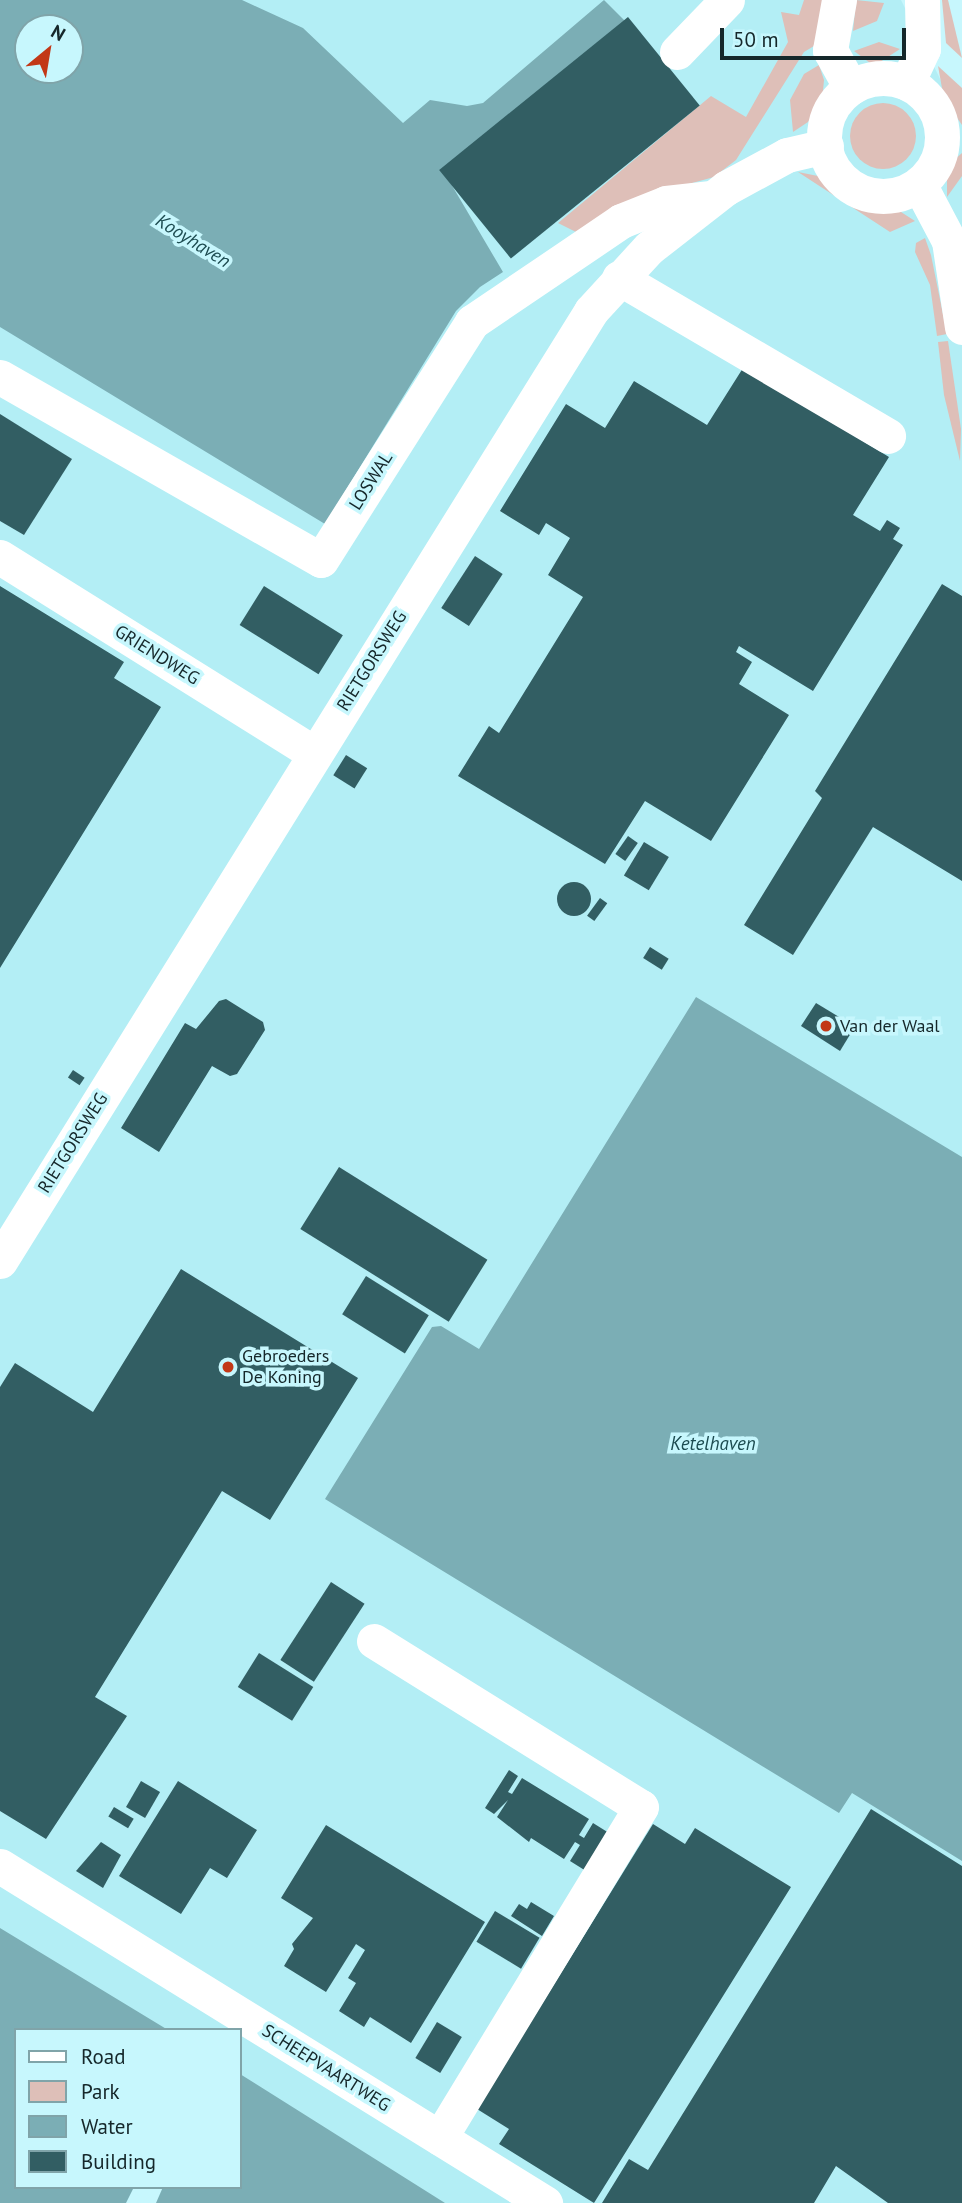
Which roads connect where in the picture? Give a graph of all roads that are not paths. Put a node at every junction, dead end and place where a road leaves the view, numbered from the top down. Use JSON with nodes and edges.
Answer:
{"nodes":[{"id":1,"x":727,"y":0,"type":"edge"},
{"id":2,"x":839,"y":0,"type":"edge"},
{"id":3,"x":922,"y":0,"type":"edge"},
{"id":4,"x":677,"y":52,"type":"dead end"},
{"id":5,"x":907,"y":83,"type":"junction"},
{"id":6,"x":850,"y":88,"type":"junction"},
{"id":7,"x":952,"y":139,"type":"edge"},
{"id":8,"x":826,"y":146,"type":"junction"},
{"id":9,"x":919,"y":184,"type":"junction"},
{"id":10,"x":713,"y":197,"type":"junction"},
{"id":11,"x":619,"y":278,"type":"junction"},
{"id":12,"x":962,"y":327,"type":"edge"},
{"id":13,"x":0,"y":377,"type":"edge"},
{"id":14,"x":888,"y":436,"type":"dead end"},
{"id":15,"x":0,"y":557,"type":"edge"},
{"id":16,"x":314,"y":753,"type":"junction"},
{"id":17,"x":0,"y":1261,"type":"edge"},
{"id":18,"x":374,"y":1641,"type":"dead end"},
{"id":19,"x":0,"y":1866,"type":"edge"},
{"id":20,"x":440,"y":2138,"type":"junction"},
{"id":21,"x":545,"y":2203,"type":"edge"}],
"edges":[{"from":1,"to":4,"type":"street"},
{"from":2,"to":6,"type":"street"},
{"from":3,"to":5,"type":"street"},
{"from":5,"to":6,"type":"street"},
{"from":5,"to":7,"type":"street"},
{"from":6,"to":8,"type":"street"},
{"from":7,"to":9,"type":"street"},
{"from":8,"to":9,"type":"street"},
{"from":8,"to":10,"type":"street","name":"RIETGORSWEG"},
{"from":9,"to":12,"type":"street"},
{"from":10,"to":11,"type":"street","name":"RIETGORSWEG"},
{"from":10,"to":13,"type":"street","name":"LOSWAL"},
{"from":11,"to":14,"type":"street"},
{"from":11,"to":16,"type":"street","name":"RIETGORSWEG"},
{"from":15,"to":16,"type":"street","name":"GRIENDWEG"},
{"from":16,"to":17,"type":"street","name":"RIETGORSWEG"},
{"from":18,"to":20,"type":"street"},
{"from":19,"to":20,"type":"street","name":"SCHEEPVAARTWEG"},
{"from":20,"to":21,"type":"street","name":"SCHEEPVAARTWEG"}]}
